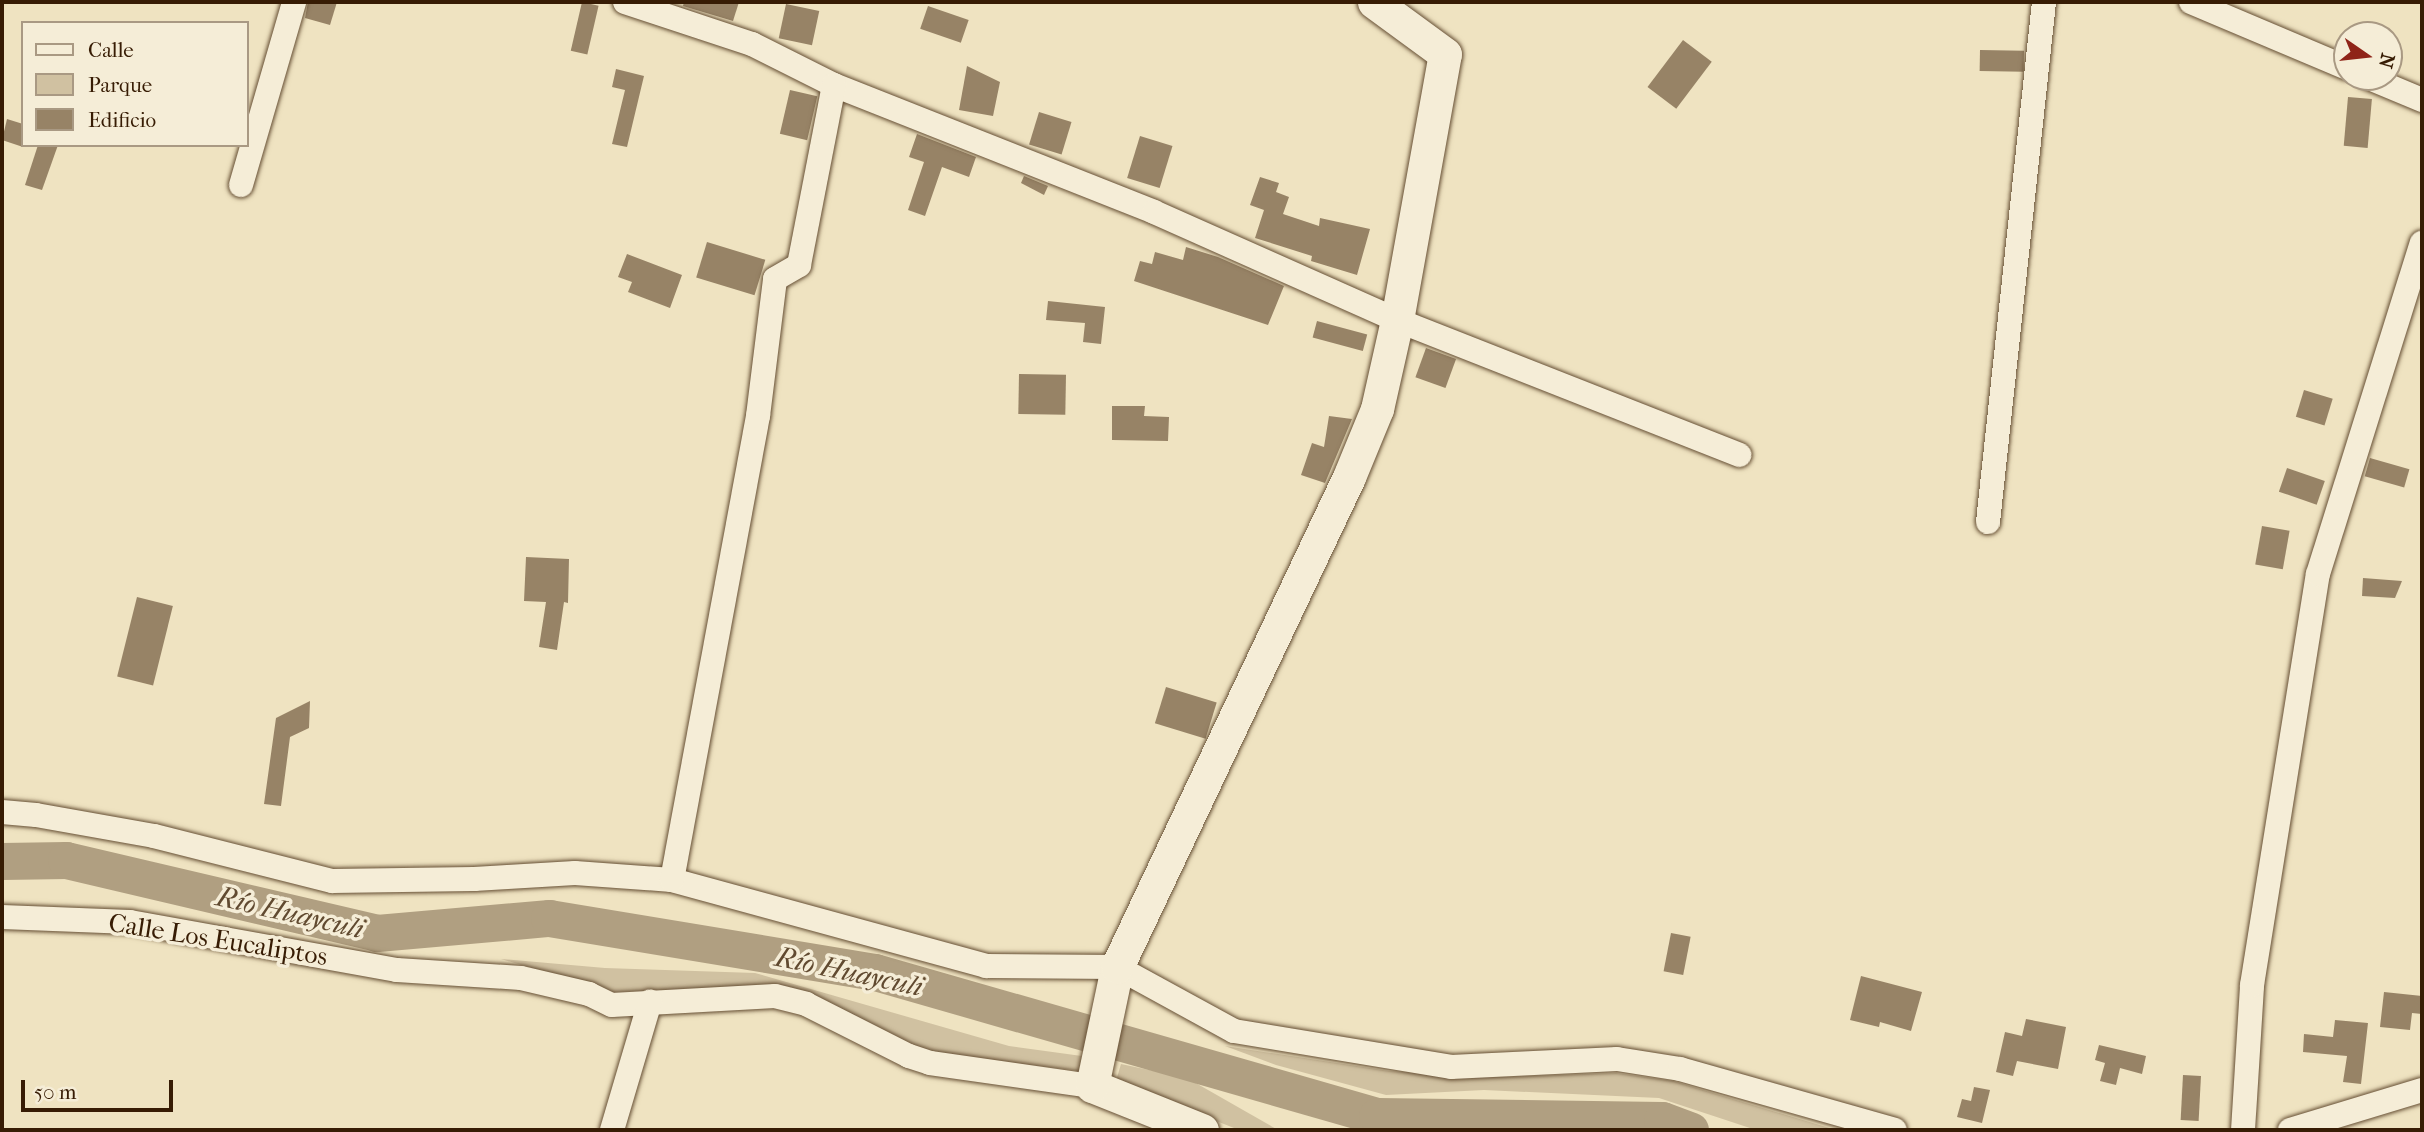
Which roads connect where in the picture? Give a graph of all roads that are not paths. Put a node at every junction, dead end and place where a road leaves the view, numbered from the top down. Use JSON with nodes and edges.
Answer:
{"nodes":[{"id":1,"x":294,"y":2,"type":"edge"},
{"id":2,"x":625,"y":2,"type":"edge"},
{"id":3,"x":1374,"y":2,"type":"edge"},
{"id":4,"x":2044,"y":2,"type":"edge"},
{"id":5,"x":2191,"y":2,"type":"edge"},
{"id":6,"x":2333,"y":62,"type":"edge"},
{"id":7,"x":834,"y":85,"type":"junction"},
{"id":8,"x":2400,"y":91,"type":"edge"},
{"id":9,"x":2422,"y":100,"type":"edge"},
{"id":10,"x":241,"y":185,"type":"dead end"},
{"id":11,"x":2422,"y":243,"type":"edge"},
{"id":12,"x":1397,"y":320,"type":"junction"},
{"id":13,"x":1740,"y":455,"type":"dead end"},
{"id":14,"x":1988,"y":522,"type":"dead end"},
{"id":15,"x":2,"y":812,"type":"edge"},
{"id":16,"x":671,"y":880,"type":"junction"},
{"id":17,"x":2,"y":917,"type":"edge"},
{"id":18,"x":1116,"y":979,"type":"junction"},
{"id":19,"x":650,"y":1002,"type":"junction"},
{"id":20,"x":1095,"y":1075,"type":"junction"},
{"id":21,"x":2422,"y":1090,"type":"edge"},
{"id":22,"x":612,"y":1130,"type":"edge"},
{"id":23,"x":1202,"y":1130,"type":"edge"},
{"id":24,"x":1895,"y":1130,"type":"edge"},
{"id":25,"x":2244,"y":1130,"type":"edge"},
{"id":26,"x":2290,"y":1130,"type":"edge"}],
"edges":[{"from":1,"to":10,"type":"street"},
{"from":2,"to":7,"type":"street"},
{"from":3,"to":12,"type":"street"},
{"from":4,"to":14,"type":"street"},
{"from":5,"to":6,"type":"street"},
{"from":7,"to":12,"type":"street"},
{"from":7,"to":16,"type":"street"},
{"from":8,"to":9,"type":"street"},
{"from":11,"to":25,"type":"street"},
{"from":12,"to":13,"type":"street"},
{"from":12,"to":18,"type":"street"},
{"from":15,"to":16,"type":"street"},
{"from":16,"to":18,"type":"street"},
{"from":17,"to":19,"type":"street","name":"Calle Los Eucaliptos"},
{"from":18,"to":20,"type":"street"},
{"from":18,"to":24,"type":"street"},
{"from":19,"to":20,"type":"street","name":"Calle Los Eucaliptos"},
{"from":19,"to":22,"type":"street"},
{"from":20,"to":23,"type":"street","name":"Calle Los Eucaliptos"},
{"from":21,"to":26,"type":"street"}]}
